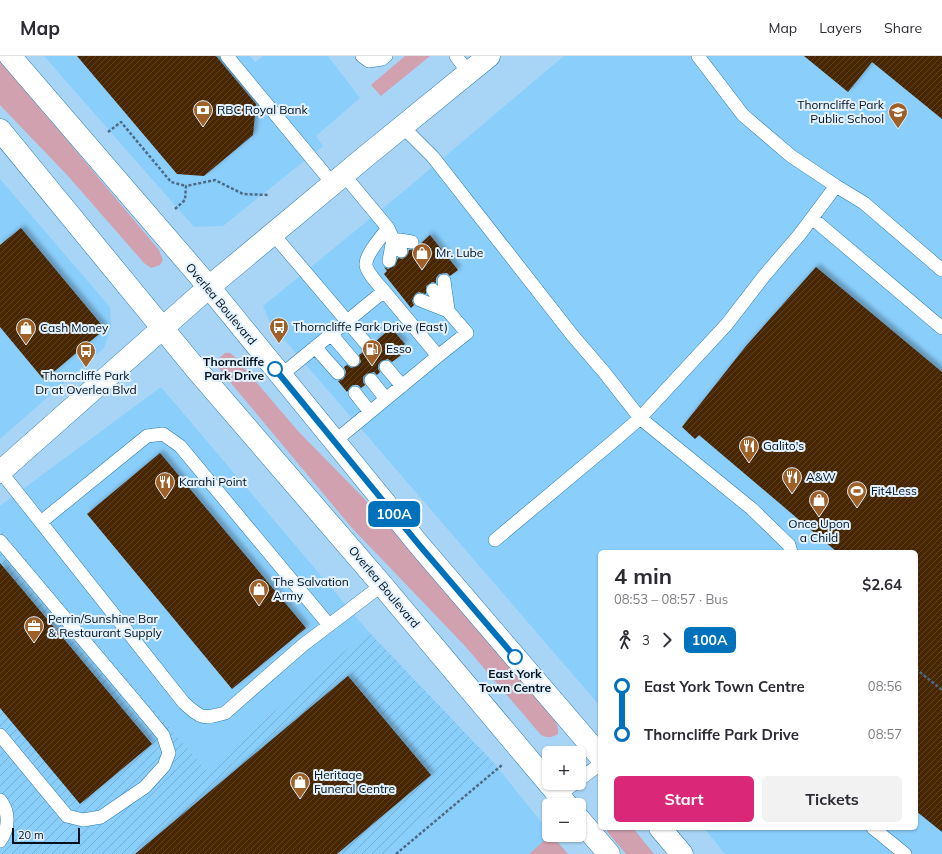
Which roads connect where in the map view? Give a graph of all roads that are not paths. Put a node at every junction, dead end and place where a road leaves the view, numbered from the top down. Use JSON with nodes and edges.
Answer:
{"nodes":[{"id":1,"x":10,"y":56,"type":"edge"},
{"id":2,"x":227,"y":56,"type":"edge"},
{"id":3,"x":362,"y":56,"type":"edge"},
{"id":4,"x":386,"y":56,"type":"edge"},
{"id":5,"x":489,"y":56,"type":"edge"},
{"id":6,"x":698,"y":56,"type":"edge"},
{"id":7,"x":462,"y":64,"type":"edge"},
{"id":8,"x":403,"y":127,"type":"junction"},
{"id":9,"x":0,"y":130,"type":"edge"},
{"id":10,"x":338,"y":180,"type":"junction"},
{"id":11,"x":836,"y":186,"type":"junction"},
{"id":12,"x":812,"y":218,"type":"junction"},
{"id":13,"x":273,"y":234,"type":"junction"},
{"id":14,"x":391,"y":234,"type":"junction"},
{"id":15,"x":412,"y":242,"type":"dead end"},
{"id":16,"x":401,"y":251,"type":"dead end"},
{"id":17,"x":389,"y":261,"type":"dead end"},
{"id":18,"x":942,"y":270,"type":"edge"},
{"id":19,"x":444,"y":281,"type":"dead end"},
{"id":20,"x":209,"y":287,"type":"junction"},
{"id":21,"x":433,"y":290,"type":"dead end"},
{"id":22,"x":384,"y":291,"type":"junction"},
{"id":23,"x":420,"y":300,"type":"dead end"},
{"id":24,"x":448,"y":311,"type":"junction"},
{"id":25,"x":346,"y":322,"type":"junction"},
{"id":26,"x":164,"y":328,"type":"junction"},
{"id":27,"x":942,"y":328,"type":"edge"},
{"id":28,"x":331,"y":334,"type":"junction"},
{"id":29,"x":315,"y":347,"type":"junction"},
{"id":30,"x":369,"y":347,"type":"dead end"},
{"id":31,"x":438,"y":356,"type":"junction"},
{"id":32,"x":353,"y":360,"type":"dead end"},
{"id":33,"x":386,"y":367,"type":"dead end"},
{"id":34,"x":338,"y":373,"type":"dead end"},
{"id":35,"x":280,"y":376,"type":"junction"},
{"id":36,"x":371,"y":380,"type":"dead end"},
{"id":37,"x":402,"y":386,"type":"junction"},
{"id":38,"x":355,"y":394,"type":"dead end"},
{"id":39,"x":386,"y":399,"type":"junction"},
{"id":40,"x":370,"y":412,"type":"junction"},
{"id":41,"x":640,"y":418,"type":"junction"},
{"id":42,"x":335,"y":441,"type":"junction"},
{"id":43,"x":0,"y":472,"type":"edge"},
{"id":44,"x":41,"y":522,"type":"junction"},
{"id":45,"x":495,"y":540,"type":"dead end"},
{"id":46,"x":0,"y":541,"type":"edge"},
{"id":47,"x":790,"y":550,"type":"edge"},
{"id":48,"x":382,"y":585,"type":"junction"},
{"id":49,"x":329,"y":625,"type":"junction"},
{"id":50,"x":0,"y":735,"type":"edge"},
{"id":51,"x":598,"y":754,"type":"edge"},
{"id":52,"x":598,"y":766,"type":"edge"},
{"id":53,"x":586,"y":775,"type":"edge"},
{"id":54,"x":567,"y":794,"type":"edge"},
{"id":55,"x":0,"y":800,"type":"edge"},
{"id":56,"x":586,"y":827,"type":"edge"},
{"id":57,"x":662,"y":830,"type":"edge"},
{"id":58,"x":876,"y":830,"type":"edge"},
{"id":59,"x":0,"y":841,"type":"edge"},
{"id":60,"x":609,"y":854,"type":"edge"},
{"id":61,"x":682,"y":854,"type":"edge"},
{"id":62,"x":904,"y":854,"type":"edge"}],
"edges":[{"from":1,"to":20,"type":"main road","name":"Overlea Boulevard"},
{"from":2,"to":10,"type":"lane"},
{"from":3,"to":4,"type":"lane"},
{"from":5,"to":7,"type":"main road"},
{"from":6,"to":11,"type":"lane"},
{"from":7,"to":8,"type":"main road"},
{"from":8,"to":10,"type":"main road"},
{"from":8,"to":41,"type":"lane"},
{"from":9,"to":26,"type":"main road","name":"Overlea Boulevard"},
{"from":10,"to":13,"type":"main road"},
{"from":10,"to":14,"type":"lane"},
{"from":11,"to":12,"type":"lane"},
{"from":11,"to":18,"type":"lane"},
{"from":12,"to":27,"type":"lane"},
{"from":12,"to":41,"type":"lane"},
{"from":13,"to":20,"type":"main road"},
{"from":13,"to":25,"type":"lane"},
{"from":14,"to":15,"type":"lane"},
{"from":14,"to":16,"type":"lane"},
{"from":14,"to":17,"type":"lane"},
{"from":14,"to":22,"type":"lane"},
{"from":19,"to":24,"type":"lane"},
{"from":20,"to":26,"type":"main road"},
{"from":20,"to":35,"type":"main road","name":"Overlea Boulevard"},
{"from":21,"to":24,"type":"lane"},
{"from":22,"to":25,"type":"lane"},
{"from":22,"to":31,"type":"lane"},
{"from":23,"to":24,"type":"lane"},
{"from":24,"to":31,"type":"lane"},
{"from":25,"to":28,"type":"lane"},
{"from":25,"to":30,"type":"lane"},
{"from":26,"to":43,"type":"main road"},
{"from":26,"to":48,"type":"main road","name":"Overlea Boulevard"},
{"from":28,"to":29,"type":"lane"},
{"from":28,"to":32,"type":"lane"},
{"from":29,"to":34,"type":"lane"},
{"from":29,"to":35,"type":"lane"},
{"from":31,"to":37,"type":"lane"},
{"from":33,"to":37,"type":"lane"},
{"from":35,"to":42,"type":"main road","name":"Overlea Boulevard"},
{"from":36,"to":39,"type":"lane"},
{"from":37,"to":39,"type":"lane"},
{"from":38,"to":40,"type":"lane"},
{"from":39,"to":40,"type":"lane"},
{"from":40,"to":42,"type":"lane"},
{"from":41,"to":45,"type":"lane"},
{"from":41,"to":47,"type":"lane"},
{"from":42,"to":51,"type":"main road","name":"Overlea Boulevard"},
{"from":43,"to":44,"type":"lane"},
{"from":44,"to":49,"type":"lane"},
{"from":44,"to":49,"type":"lane"},
{"from":46,"to":50,"type":"lane"},
{"from":48,"to":49,"type":"lane"},
{"from":48,"to":54,"type":"main road","name":"Overlea Boulevard"},
{"from":52,"to":53,"type":"lane"},
{"from":55,"to":59,"type":"lane"},
{"from":56,"to":60,"type":"main road"},
{"from":57,"to":61,"type":"main road"},
{"from":58,"to":62,"type":"lane"}]}
